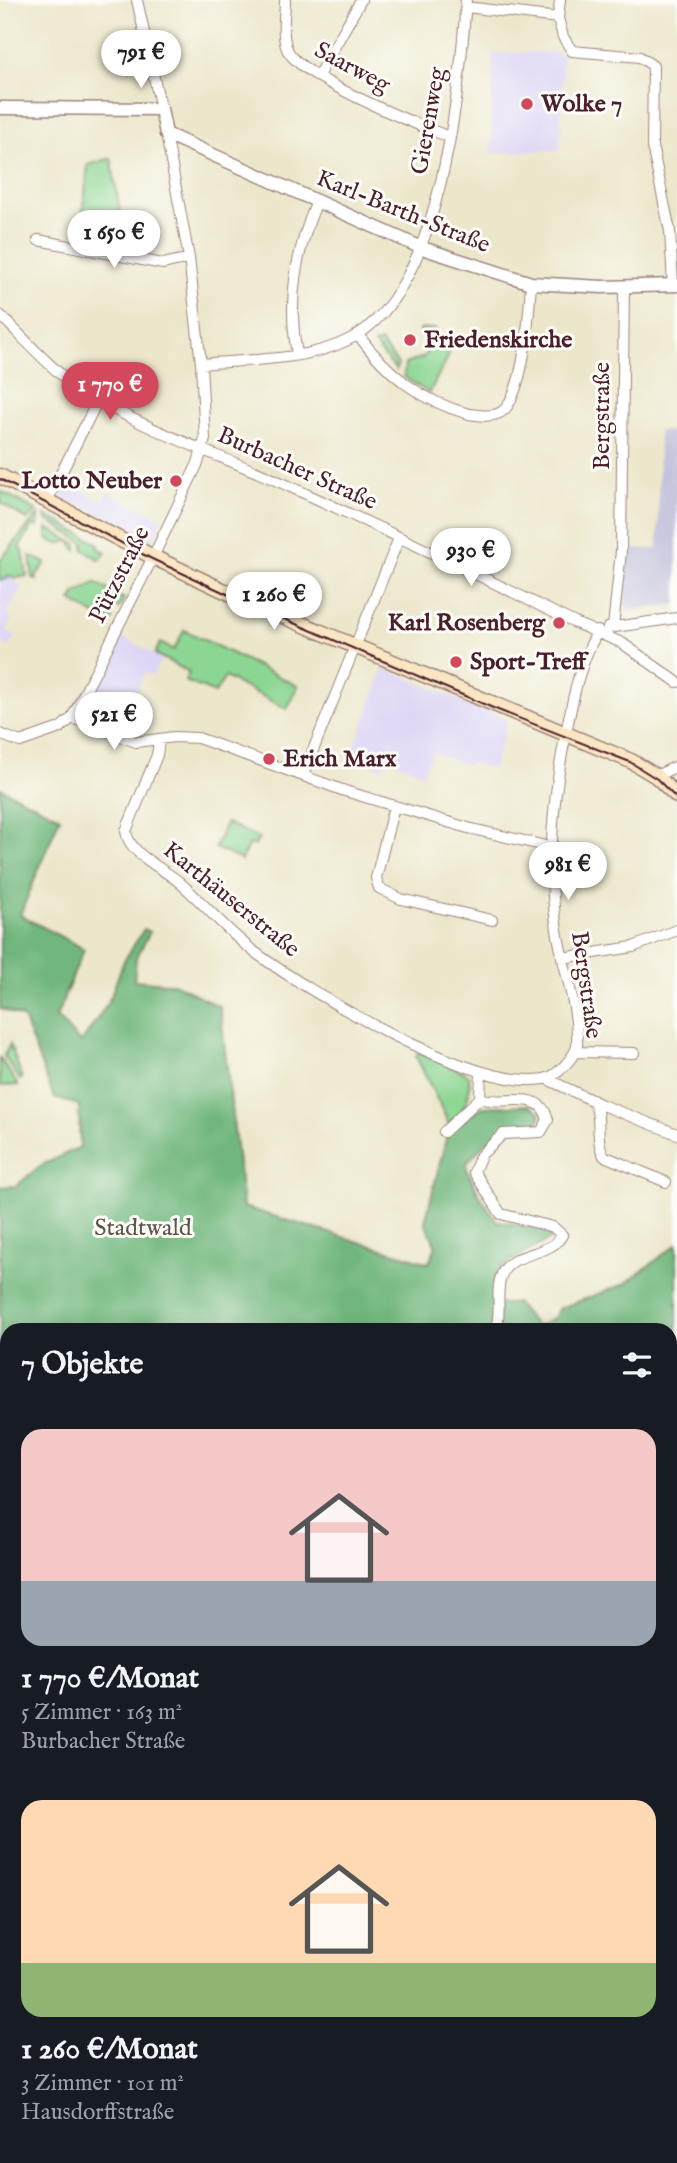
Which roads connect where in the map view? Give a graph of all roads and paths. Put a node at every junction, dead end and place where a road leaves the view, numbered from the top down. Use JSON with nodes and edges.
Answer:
{"nodes":[{"id":1,"x":137,"y":0,"type":"edge"},
{"id":2,"x":285,"y":0,"type":"edge"},
{"id":3,"x":361,"y":0,"type":"edge"},
{"id":4,"x":560,"y":0,"type":"edge"},
{"id":5,"x":466,"y":4,"type":"edge"},
{"id":6,"x":558,"y":18,"type":"junction"},
{"id":7,"x":318,"y":76,"type":"junction"},
{"id":8,"x":0,"y":108,"type":"edge"},
{"id":9,"x":161,"y":109,"type":"junction"},
{"id":10,"x":166,"y":134,"type":"junction"},
{"id":11,"x":449,"y":137,"type":"junction"},
{"id":12,"x":317,"y":201,"type":"junction"},
{"id":13,"x":38,"y":240,"type":"dead end"},
{"id":14,"x":422,"y":248,"type":"junction"},
{"id":15,"x":189,"y":258,"type":"junction"},
{"id":16,"x":531,"y":283,"type":"junction"},
{"id":17,"x":675,"y":285,"type":"edge"},
{"id":18,"x":624,"y":288,"type":"junction"},
{"id":19,"x":0,"y":315,"type":"edge"},
{"id":20,"x":358,"y":335,"type":"junction"},
{"id":21,"x":297,"y":354,"type":"junction"},
{"id":22,"x":201,"y":364,"type":"junction"},
{"id":23,"x":98,"y":400,"type":"junction"},
{"id":24,"x":203,"y":450,"type":"junction"},
{"id":25,"x":0,"y":476,"type":"edge"},
{"id":26,"x":47,"y":501,"type":"junction"},
{"id":27,"x":399,"y":538,"type":"junction"},
{"id":28,"x":153,"y":557,"type":"junction"},
{"id":29,"x":677,"y":618,"type":"edge"},
{"id":30,"x":613,"y":627,"type":"junction"},
{"id":31,"x":598,"y":631,"type":"junction"},
{"id":32,"x":355,"y":647,"type":"junction"},
{"id":33,"x":677,"y":682,"type":"edge"},
{"id":34,"x":72,"y":718,"type":"junction"},
{"id":35,"x":566,"y":733,"type":"junction"},
{"id":36,"x":0,"y":734,"type":"edge"},
{"id":37,"x":159,"y":741,"type":"junction"},
{"id":38,"x":677,"y":766,"type":"edge"},
{"id":39,"x":303,"y":775,"type":"junction"},
{"id":40,"x":656,"y":776,"type":"junction"},
{"id":41,"x":677,"y":796,"type":"edge"},
{"id":42,"x":394,"y":806,"type":"junction"},
{"id":43,"x":550,"y":847,"type":"junction"},
{"id":44,"x":492,"y":920,"type":"dead end"},
{"id":45,"x":677,"y":930,"type":"edge"},
{"id":46,"x":562,"y":958,"type":"junction"},
{"id":47,"x":576,"y":1052,"type":"junction"},
{"id":48,"x":634,"y":1053,"type":"dead end"},
{"id":49,"x":481,"y":1073,"type":"junction"},
{"id":50,"x":547,"y":1079,"type":"junction"},
{"id":51,"x":480,"y":1098,"type":"junction"},
{"id":52,"x":593,"y":1100,"type":"junction"},
{"id":53,"x":444,"y":1132,"type":"dead end"},
{"id":54,"x":677,"y":1134,"type":"edge"},
{"id":55,"x":666,"y":1182,"type":"dead end"},
{"id":56,"x":496,"y":1323,"type":"edge"}],
"edges":[{"from":1,"to":9,"type":"street"},
{"from":2,"to":7,"type":"street","name":"Saarweg"},
{"from":3,"to":7,"type":"street"},
{"from":4,"to":6,"type":"street"},
{"from":5,"to":6,"type":"street"},
{"from":5,"to":11,"type":"street","name":"Gierenweg"},
{"from":6,"to":17,"type":"street"},
{"from":7,"to":11,"type":"street","name":"Saarweg"},
{"from":8,"to":9,"type":"street"},
{"from":9,"to":10,"type":"street"},
{"from":10,"to":12,"type":"street","name":"Karl-Barth-Straße"},
{"from":10,"to":15,"type":"street"},
{"from":11,"to":14,"type":"street","name":"Gierenweg"},
{"from":12,"to":14,"type":"street","name":"Karl-Barth-Straße"},
{"from":12,"to":21,"type":"street"},
{"from":13,"to":15,"type":"street"},
{"from":14,"to":16,"type":"street","name":"Karl-Barth-Straße"},
{"from":14,"to":20,"type":"street","name":"Gierenweg"},
{"from":15,"to":22,"type":"street"},
{"from":16,"to":18,"type":"street","name":"Karl-Barth-Straße"},
{"from":16,"to":20,"type":"street"},
{"from":17,"to":18,"type":"street","name":"Karl-Barth-Straße"},
{"from":18,"to":30,"type":"street","name":"Bergstraße"},
{"from":19,"to":23,"type":"street","name":"Burbacher Straße"},
{"from":20,"to":21,"type":"street"},
{"from":21,"to":22,"type":"street"},
{"from":22,"to":24,"type":"street"},
{"from":23,"to":24,"type":"street","name":"Burbacher Straße"},
{"from":23,"to":26,"type":"street"},
{"from":24,"to":27,"type":"street","name":"Burbacher Straße"},
{"from":24,"to":28,"type":"street","name":"Pützstraße"},
{"from":25,"to":26,"type":"main road"},
{"from":26,"to":28,"type":"main road"},
{"from":27,"to":31,"type":"street","name":"Burbacher Straße"},
{"from":27,"to":32,"type":"street"},
{"from":28,"to":32,"type":"main road"},
{"from":28,"to":34,"type":"street","name":"Pützstraße"},
{"from":29,"to":30,"type":"street"},
{"from":30,"to":31,"type":"street"},
{"from":31,"to":33,"type":"street","name":"Burbacher Straße"},
{"from":31,"to":35,"type":"street","name":"Bergstraße"},
{"from":32,"to":35,"type":"main road"},
{"from":32,"to":39,"type":"street"},
{"from":34,"to":36,"type":"street"},
{"from":34,"to":37,"type":"street"},
{"from":35,"to":40,"type":"main road"},
{"from":35,"to":43,"type":"street","name":"Bergstraße"},
{"from":37,"to":39,"type":"street"},
{"from":37,"to":49,"type":"street","name":"Karthäuserstraße"},
{"from":38,"to":40,"type":"street"},
{"from":39,"to":42,"type":"street"},
{"from":40,"to":41,"type":"main road"},
{"from":42,"to":43,"type":"street"},
{"from":42,"to":44,"type":"street"},
{"from":43,"to":46,"type":"street","name":"Bergstraße"},
{"from":45,"to":46,"type":"street"},
{"from":46,"to":47,"type":"street","name":"Bergstraße"},
{"from":47,"to":48,"type":"street"},
{"from":47,"to":50,"type":"street","name":"Bergstraße"},
{"from":49,"to":50,"type":"street"},
{"from":49,"to":51,"type":"street"},
{"from":50,"to":52,"type":"street"},
{"from":51,"to":53,"type":"street"},
{"from":51,"to":56,"type":"street"},
{"from":52,"to":54,"type":"street"},
{"from":52,"to":55,"type":"street"}]}
